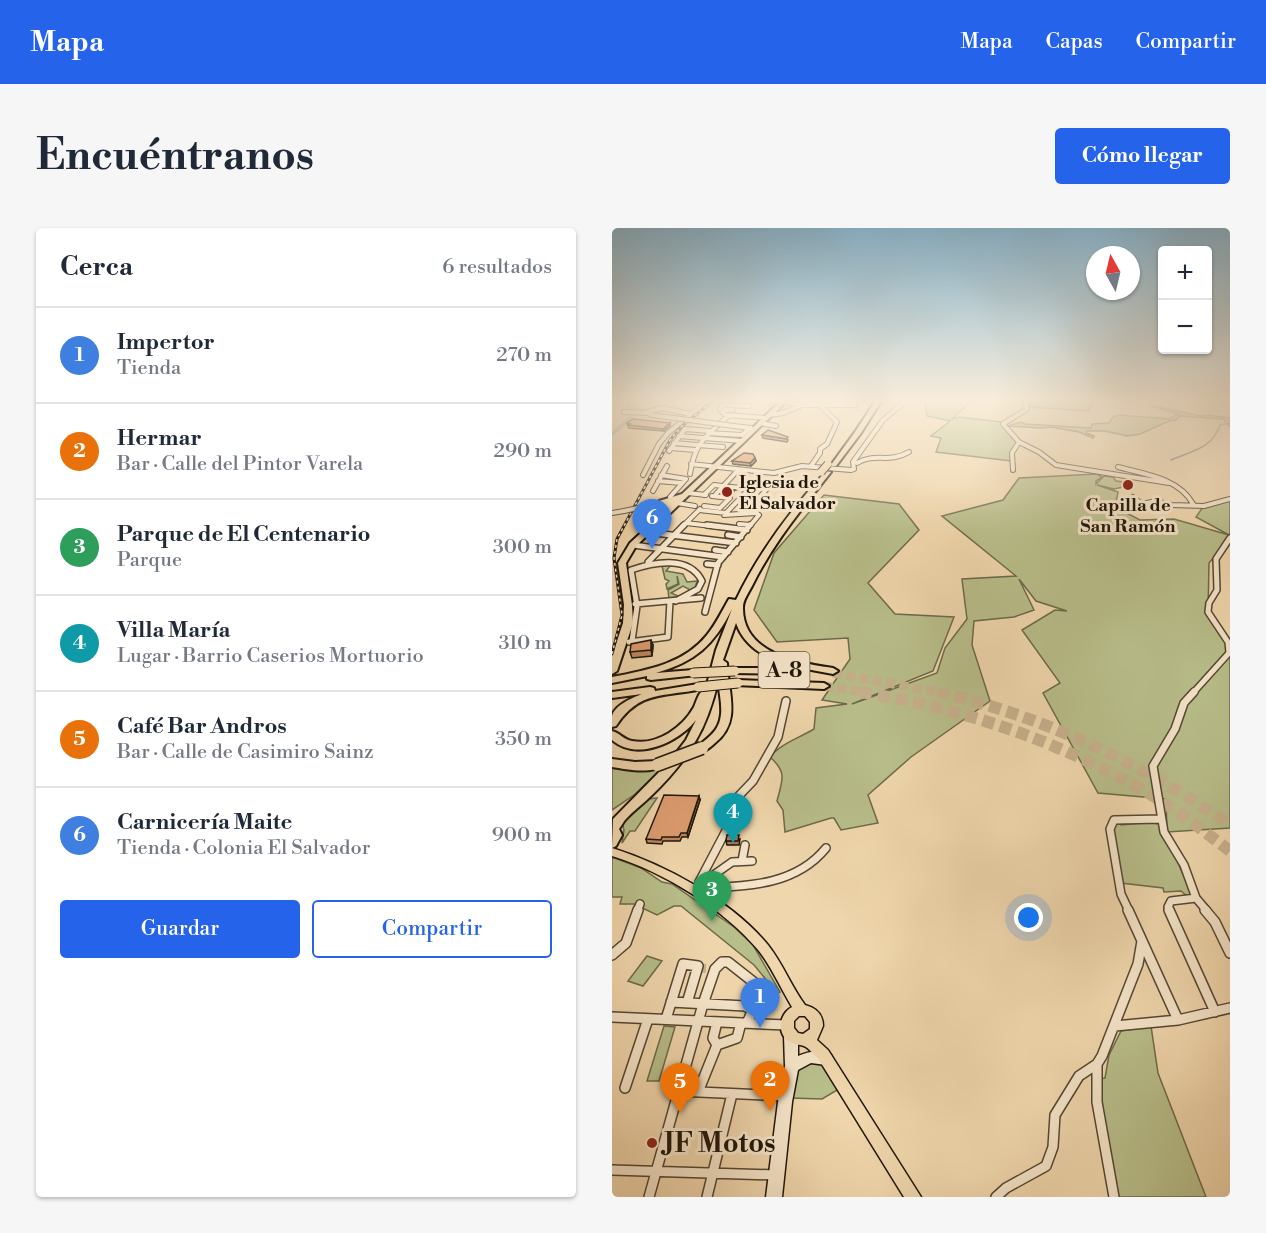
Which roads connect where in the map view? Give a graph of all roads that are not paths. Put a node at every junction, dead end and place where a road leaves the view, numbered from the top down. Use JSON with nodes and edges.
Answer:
{"nodes":[{"id":1,"x":658,"y":445,"type":"edge"},
{"id":2,"x":700,"y":445,"type":"edge"},
{"id":3,"x":738,"y":445,"type":"edge"},
{"id":4,"x":825,"y":445,"type":"edge"},
{"id":5,"x":844,"y":445,"type":"edge"},
{"id":6,"x":848,"y":445,"type":"edge"},
{"id":7,"x":865,"y":445,"type":"edge"},
{"id":8,"x":1017,"y":445,"type":"edge"},
{"id":9,"x":1026,"y":445,"type":"edge"},
{"id":10,"x":909,"y":452,"type":"dead end"},
{"id":11,"x":691,"y":464,"type":"junction"},
{"id":12,"x":667,"y":466,"type":"dead end"},
{"id":13,"x":811,"y":466,"type":"junction"},
{"id":14,"x":854,"y":466,"type":"junction"},
{"id":15,"x":716,"y":467,"type":"junction"},
{"id":16,"x":1118,"y":467,"type":"dead end"},
{"id":17,"x":830,"y":468,"type":"junction"},
{"id":18,"x":739,"y":469,"type":"junction"},
{"id":19,"x":1013,"y":470,"type":"dead end"},
{"id":20,"x":690,"y":474,"type":"dead end"},
{"id":21,"x":643,"y":475,"type":"dead end"},
{"id":22,"x":1138,"y":478,"type":"junction"},
{"id":23,"x":660,"y":479,"type":"junction"},
{"id":24,"x":681,"y":483,"type":"junction"},
{"id":25,"x":1134,"y":483,"type":"dead end"},
{"id":26,"x":1167,"y":485,"type":"junction"},
{"id":27,"x":723,"y":486,"type":"junction"},
{"id":28,"x":741,"y":488,"type":"junction"},
{"id":29,"x":765,"y":490,"type":"dead end"},
{"id":30,"x":653,"y":491,"type":"dead end"},
{"id":31,"x":687,"y":494,"type":"junction"},
{"id":32,"x":714,"y":495,"type":"junction"},
{"id":33,"x":732,"y":497,"type":"edge"},
{"id":34,"x":1133,"y":497,"type":"dead end"},
{"id":35,"x":740,"y":499,"type":"junction"},
{"id":36,"x":1230,"y":500,"type":"edge"},
{"id":37,"x":670,"y":504,"type":"junction"},
{"id":38,"x":1142,"y":504,"type":"junction"},
{"id":39,"x":1193,"y":504,"type":"junction"},
{"id":40,"x":1172,"y":505,"type":"junction"},
{"id":41,"x":751,"y":507,"type":"junction"},
{"id":42,"x":700,"y":508,"type":"junction"},
{"id":43,"x":1124,"y":508,"type":"dead end"},
{"id":44,"x":1164,"y":509,"type":"dead end"},
{"id":45,"x":612,"y":513,"type":"edge"},
{"id":46,"x":756,"y":513,"type":"junction"},
{"id":47,"x":740,"y":522,"type":"dead end"},
{"id":48,"x":686,"y":523,"type":"junction"},
{"id":49,"x":784,"y":524,"type":"junction"},
{"id":50,"x":747,"y":530,"type":"junction"},
{"id":51,"x":647,"y":532,"type":"junction"},
{"id":52,"x":730,"y":534,"type":"dead end"},
{"id":53,"x":674,"y":535,"type":"junction"},
{"id":54,"x":1230,"y":538,"type":"edge"},
{"id":55,"x":765,"y":541,"type":"junction"},
{"id":56,"x":736,"y":543,"type":"junction"},
{"id":57,"x":633,"y":545,"type":"junction"},
{"id":58,"x":660,"y":549,"type":"junction"},
{"id":59,"x":717,"y":549,"type":"dead end"},
{"id":60,"x":729,"y":550,"type":"junction"},
{"id":61,"x":723,"y":557,"type":"junction"},
{"id":62,"x":648,"y":564,"type":"junction"},
{"id":63,"x":707,"y":564,"type":"dead end"},
{"id":64,"x":717,"y":565,"type":"junction"},
{"id":65,"x":701,"y":598,"type":"dead end"},
{"id":66,"x":673,"y":601,"type":"junction"},
{"id":67,"x":632,"y":605,"type":"junction"},
{"id":68,"x":705,"y":612,"type":"dead end"},
{"id":69,"x":728,"y":621,"type":"junction"},
{"id":70,"x":627,"y":642,"type":"junction"},
{"id":71,"x":724,"y":642,"type":"junction"},
{"id":72,"x":1228,"y":657,"type":"edge"},
{"id":73,"x":615,"y":678,"type":"edge"},
{"id":74,"x":824,"y":686,"type":"tunnel mouth"},
{"id":75,"x":701,"y":687,"type":"junction"},
{"id":76,"x":613,"y":695,"type":"edge"},
{"id":77,"x":786,"y":701,"type":"dead end"},
{"id":78,"x":612,"y":724,"type":"edge"},
{"id":79,"x":612,"y":734,"type":"edge"},
{"id":80,"x":612,"y":763,"type":"edge"},
{"id":81,"x":1161,"y":819,"type":"junction"},
{"id":82,"x":613,"y":823,"type":"edge"},
{"id":83,"x":612,"y":843,"type":"edge"},
{"id":84,"x":745,"y":845,"type":"dead end"},
{"id":85,"x":826,"y":848,"type":"dead end"},
{"id":86,"x":618,"y":853,"type":"edge"},
{"id":87,"x":742,"y":861,"type":"junction"},
{"id":88,"x":752,"y":861,"type":"dead end"},
{"id":89,"x":685,"y":885,"type":"junction"},
{"id":90,"x":703,"y":888,"type":"junction"},
{"id":91,"x":1196,"y":898,"type":"junction"},
{"id":92,"x":640,"y":904,"type":"dead end"},
{"id":93,"x":1142,"y":941,"type":"junction"},
{"id":94,"x":1230,"y":953,"type":"edge"},
{"id":95,"x":612,"y":955,"type":"edge"},
{"id":96,"x":787,"y":991,"type":"junction"},
{"id":97,"x":672,"y":1002,"type":"junction"},
{"id":98,"x":687,"y":1003,"type":"junction"},
{"id":99,"x":703,"y":1004,"type":"junction"},
{"id":100,"x":1230,"y":1008,"type":"edge"},
{"id":101,"x":754,"y":1011,"type":"junction"},
{"id":102,"x":802,"y":1011,"type":"junction"},
{"id":103,"x":1215,"y":1012,"type":"junction"},
{"id":104,"x":612,"y":1017,"type":"edge"},
{"id":105,"x":648,"y":1018,"type":"junction"},
{"id":106,"x":666,"y":1019,"type":"junction"},
{"id":107,"x":1178,"y":1020,"type":"junction"},
{"id":108,"x":698,"y":1021,"type":"junction"},
{"id":109,"x":717,"y":1022,"type":"junction"},
{"id":110,"x":744,"y":1023,"type":"junction"},
{"id":111,"x":1115,"y":1026,"type":"junction"},
{"id":112,"x":799,"y":1031,"type":"junction"},
{"id":113,"x":717,"y":1045,"type":"junction"},
{"id":114,"x":824,"y":1057,"type":"junction"},
{"id":115,"x":1097,"y":1064,"type":"junction"},
{"id":116,"x":792,"y":1066,"type":"junction"},
{"id":117,"x":625,"y":1088,"type":"dead end"},
{"id":118,"x":678,"y":1091,"type":"junction"},
{"id":119,"x":698,"y":1092,"type":"junction"},
{"id":120,"x":732,"y":1094,"type":"junction"},
{"id":121,"x":786,"y":1096,"type":"junction"},
{"id":122,"x":612,"y":1170,"type":"edge"},
{"id":123,"x":656,"y":1172,"type":"junction"},
{"id":124,"x":712,"y":1173,"type":"junction"},
{"id":125,"x":777,"y":1175,"type":"junction"},
{"id":126,"x":649,"y":1197,"type":"edge"},
{"id":127,"x":707,"y":1197,"type":"edge"},
{"id":128,"x":774,"y":1197,"type":"edge"},
{"id":129,"x":913,"y":1197,"type":"edge"},
{"id":130,"x":996,"y":1197,"type":"edge"},
{"id":131,"x":1114,"y":1197,"type":"edge"}],
"edges":[{"from":1,"to":21,"type":"street"},
{"from":2,"to":11,"type":"street"},
{"from":3,"to":15,"type":"highway"},
{"from":4,"to":13,"type":"street"},
{"from":5,"to":17,"type":"highway"},
{"from":6,"to":17,"type":"highway"},
{"from":7,"to":14,"type":"street"},
{"from":8,"to":19,"type":"street"},
{"from":9,"to":22,"type":"street"},
{"from":10,"to":14,"type":"street"},
{"from":11,"to":15,"type":"street"},
{"from":11,"to":20,"type":"street"},
{"from":12,"to":23,"type":"street"},
{"from":13,"to":17,"type":"street"},
{"from":13,"to":18,"type":"street"},
{"from":14,"to":17,"type":"street"},
{"from":15,"to":18,"type":"street"},
{"from":15,"to":31,"type":"highway"},
{"from":16,"to":26,"type":"street"},
{"from":17,"to":49,"type":"highway"},
{"from":17,"to":55,"type":"highway"},
{"from":18,"to":27,"type":"street"},
{"from":22,"to":25,"type":"street"},
{"from":22,"to":26,"type":"street"},
{"from":23,"to":24,"type":"street"},
{"from":23,"to":24,"type":"street"},
{"from":23,"to":30,"type":"street"},
{"from":24,"to":37,"type":"street"},
{"from":26,"to":39,"type":"street"},
{"from":27,"to":28,"type":"street"},
{"from":27,"to":31,"type":"street"},
{"from":27,"to":32,"type":"street"},
{"from":28,"to":33,"type":"street"},
{"from":28,"to":35,"type":"street"},
{"from":29,"to":41,"type":"street"},
{"from":31,"to":37,"type":"highway"},
{"from":32,"to":42,"type":"street"},
{"from":32,"to":42,"type":"street"},
{"from":34,"to":38,"type":"street"},
{"from":35,"to":41,"type":"street"},
{"from":35,"to":42,"type":"street"},
{"from":36,"to":39,"type":"street"},
{"from":37,"to":42,"type":"street"},
{"from":37,"to":45,"type":"street","bridge":true},
{"from":37,"to":51,"type":"highway"},
{"from":38,"to":40,"type":"street"},
{"from":38,"to":43,"type":"street"},
{"from":39,"to":40,"type":"street"},
{"from":40,"to":44,"type":"street"},
{"from":41,"to":46,"type":"street"},
{"from":42,"to":46,"type":"street"},
{"from":42,"to":48,"type":"street"},
{"from":46,"to":50,"type":"street"},
{"from":47,"to":50,"type":"street"},
{"from":48,"to":50,"type":"street"},
{"from":48,"to":53,"type":"street"},
{"from":49,"to":69,"type":"highway"},
{"from":49,"to":73,"type":"highway","number":"A-8","bridge":true},
{"from":50,"to":52,"type":"street"},
{"from":50,"to":56,"type":"street"},
{"from":51,"to":53,"type":"street"},
{"from":51,"to":57,"type":"highway"},
{"from":53,"to":56,"type":"street"},
{"from":53,"to":58,"type":"street"},
{"from":54,"to":72,"type":"street"},
{"from":55,"to":69,"type":"highway"},
{"from":55,"to":73,"type":"highway"},
{"from":56,"to":60,"type":"street"},
{"from":57,"to":58,"type":"street"},
{"from":57,"to":67,"type":"highway"},
{"from":58,"to":61,"type":"street"},
{"from":58,"to":62,"type":"street"},
{"from":59,"to":60,"type":"street"},
{"from":60,"to":61,"type":"street"},
{"from":61,"to":64,"type":"street"},
{"from":62,"to":66,"type":"street"},
{"from":62,"to":67,"type":"street"},
{"from":63,"to":64,"type":"street"},
{"from":64,"to":68,"type":"street"},
{"from":65,"to":66,"type":"street"},
{"from":66,"to":67,"type":"street"},
{"from":66,"to":70,"type":"street"},
{"from":67,"to":70,"type":"highway"},
{"from":69,"to":71,"type":"highway"},
{"from":69,"to":75,"type":"highway"},
{"from":70,"to":73,"type":"highway"},
{"from":71,"to":80,"type":"highway","bridge":true},
{"from":71,"to":82,"type":"highway"},
{"from":72,"to":81,"type":"street"},
{"from":74,"to":75,"type":"highway","number":"A-8","bridge":true},
{"from":75,"to":76,"type":"highway"},
{"from":75,"to":78,"type":"highway"},
{"from":75,"to":79,"type":"highway"},
{"from":75,"to":82,"type":"highway"},
{"from":77,"to":90,"type":"street"},
{"from":81,"to":91,"type":"street"},
{"from":81,"to":93,"type":"street"},
{"from":82,"to":83,"type":"highway"},
{"from":83,"to":86,"type":"main road"},
{"from":84,"to":87,"type":"street"},
{"from":85,"to":90,"type":"street"},
{"from":86,"to":89,"type":"main road"},
{"from":87,"to":88,"type":"street"},
{"from":87,"to":90,"type":"street"},
{"from":89,"to":90,"type":"main road"},
{"from":89,"to":90,"type":"street"},
{"from":90,"to":96,"type":"main road"},
{"from":91,"to":94,"type":"street"},
{"from":91,"to":103,"type":"street"},
{"from":92,"to":95,"type":"street"},
{"from":93,"to":107,"type":"street"},
{"from":93,"to":111,"type":"street"},
{"from":96,"to":102,"type":"main road"},
{"from":96,"to":112,"type":"main road"},
{"from":97,"to":98,"type":"street"},
{"from":97,"to":98,"type":"street"},
{"from":97,"to":106,"type":"street"},
{"from":98,"to":99,"type":"street"},
{"from":99,"to":101,"type":"street"},
{"from":99,"to":101,"type":"street"},
{"from":99,"to":108,"type":"street"},
{"from":100,"to":103,"type":"street"},
{"from":101,"to":110,"type":"street"},
{"from":102,"to":112,"type":"main road"},
{"from":102,"to":112,"type":"main road"},
{"from":103,"to":107,"type":"street"},
{"from":104,"to":105,"type":"street"},
{"from":105,"to":106,"type":"street"},
{"from":105,"to":117,"type":"street"},
{"from":106,"to":108,"type":"street"},
{"from":107,"to":111,"type":"street"},
{"from":108,"to":109,"type":"street"},
{"from":108,"to":118,"type":"street"},
{"from":109,"to":110,"type":"street"},
{"from":109,"to":113,"type":"street"},
{"from":110,"to":112,"type":"street"},
{"from":110,"to":113,"type":"street"},
{"from":111,"to":115,"type":"street"},
{"from":112,"to":114,"type":"main road"},
{"from":112,"to":116,"type":"main road"},
{"from":113,"to":119,"type":"street"},
{"from":114,"to":116,"type":"main road"},
{"from":114,"to":129,"type":"main road"},
{"from":115,"to":130,"type":"street"},
{"from":115,"to":131,"type":"street"},
{"from":116,"to":121,"type":"main road"},
{"from":118,"to":119,"type":"street"},
{"from":118,"to":123,"type":"street"},
{"from":119,"to":120,"type":"street"},
{"from":120,"to":121,"type":"street"},
{"from":120,"to":124,"type":"street"},
{"from":121,"to":125,"type":"main road"},
{"from":122,"to":123,"type":"street"},
{"from":123,"to":124,"type":"street"},
{"from":123,"to":126,"type":"street"},
{"from":124,"to":125,"type":"street"},
{"from":124,"to":127,"type":"street"},
{"from":125,"to":128,"type":"main road"}]}
